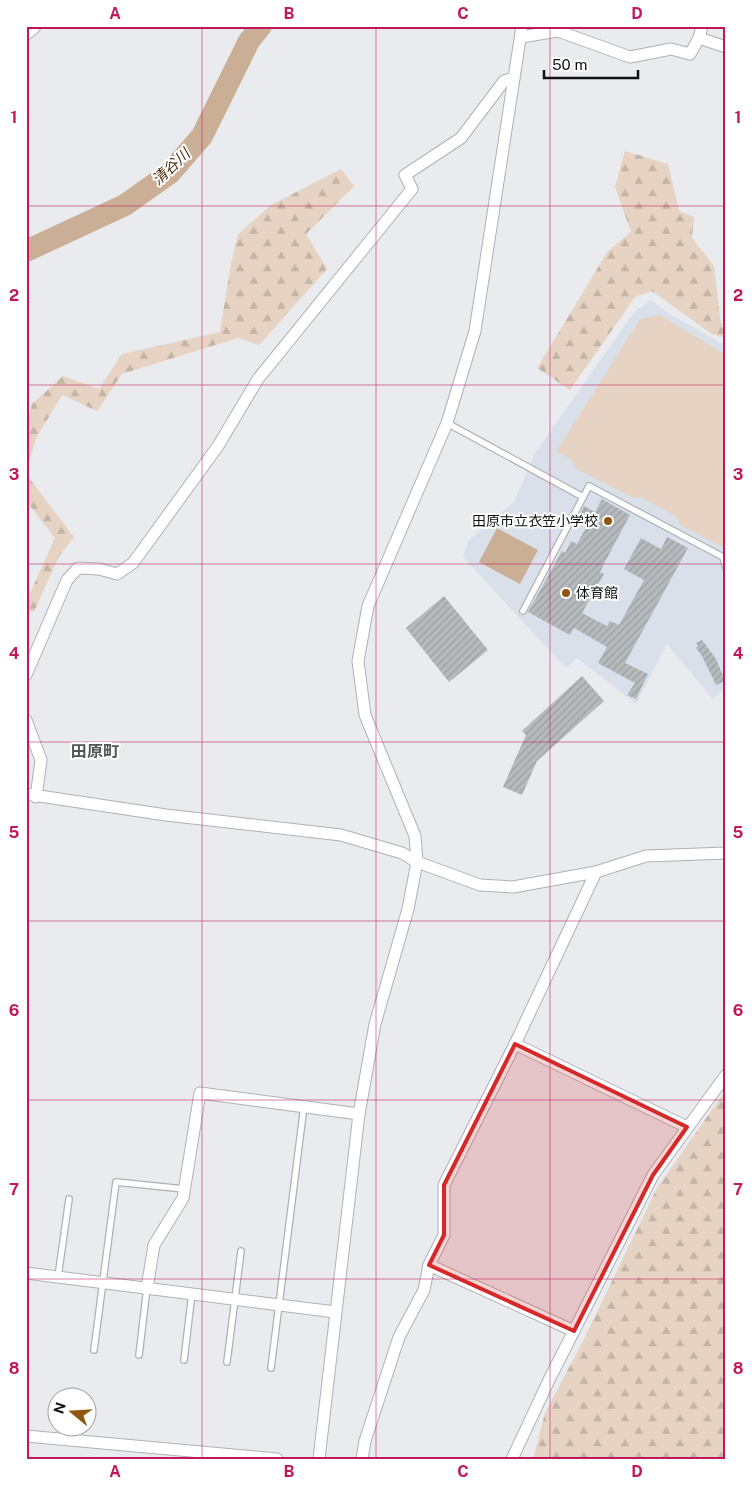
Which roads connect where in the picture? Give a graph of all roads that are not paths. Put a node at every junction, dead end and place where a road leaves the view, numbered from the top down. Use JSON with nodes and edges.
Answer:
{"nodes":[{"id":1,"x":33,"y":26,"type":"edge"},
{"id":2,"x":26,"y":32,"type":"edge"},
{"id":3,"x":522,"y":32,"type":"edge"},
{"id":4,"x":701,"y":32,"type":"edge"},
{"id":5,"x":726,"y":47,"type":"edge"},
{"id":6,"x":514,"y":78,"type":"junction"},
{"id":7,"x":447,"y":423,"type":"junction"},
{"id":8,"x":583,"y":497,"type":"junction"},
{"id":9,"x":726,"y":568,"type":"edge"},
{"id":10,"x":523,"y":611,"type":"dead end"},
{"id":11,"x":26,"y":676,"type":"edge"},
{"id":12,"x":26,"y":720,"type":"edge"},
{"id":13,"x":31,"y":796,"type":"edge"},
{"id":14,"x":726,"y":853,"type":"edge"},
{"id":15,"x":417,"y":862,"type":"junction"},
{"id":16,"x":596,"y":872,"type":"junction"},
{"id":17,"x":515,"y":1044,"type":"junction"},
{"id":18,"x":726,"y":1075,"type":"edge"},
{"id":19,"x":304,"y":1106,"type":"junction"},
{"id":20,"x":359,"y":1114,"type":"junction"},
{"id":21,"x":687,"y":1127,"type":"junction"},
{"id":22,"x":184,"y":1189,"type":"junction"},
{"id":23,"x":68,"y":1199,"type":"dead end"},
{"id":24,"x":240,"y":1251,"type":"dead end"},
{"id":25,"x":430,"y":1266,"type":"junction"},
{"id":26,"x":26,"y":1273,"type":"edge"},
{"id":27,"x":58,"y":1277,"type":"junction"},
{"id":28,"x":102,"y":1282,"type":"junction"},
{"id":29,"x":147,"y":1288,"type":"junction"},
{"id":30,"x":192,"y":1293,"type":"junction"},
{"id":31,"x":235,"y":1299,"type":"junction"},
{"id":32,"x":279,"y":1304,"type":"junction"},
{"id":33,"x":335,"y":1312,"type":"junction"},
{"id":34,"x":574,"y":1331,"type":"junction"},
{"id":35,"x":94,"y":1350,"type":"dead end"},
{"id":36,"x":139,"y":1354,"type":"dead end"},
{"id":37,"x":184,"y":1360,"type":"dead end"},
{"id":38,"x":227,"y":1362,"type":"dead end"},
{"id":39,"x":271,"y":1368,"type":"dead end"},
{"id":40,"x":26,"y":1436,"type":"edge"},
{"id":41,"x":277,"y":1459,"type":"edge"},
{"id":42,"x":320,"y":1459,"type":"edge"},
{"id":43,"x":362,"y":1459,"type":"edge"},
{"id":44,"x":512,"y":1459,"type":"edge"}],
"edges":[{"from":1,"to":2,"type":"street"},
{"from":3,"to":4,"type":"street"},
{"from":3,"to":6,"type":"street"},
{"from":4,"to":5,"type":"street"},
{"from":6,"to":7,"type":"street"},
{"from":6,"to":11,"type":"street"},
{"from":7,"to":8,"type":"lane"},
{"from":7,"to":15,"type":"street"},
{"from":8,"to":9,"type":"lane"},
{"from":8,"to":10,"type":"lane"},
{"from":12,"to":13,"type":"street"},
{"from":13,"to":15,"type":"street"},
{"from":14,"to":16,"type":"street"},
{"from":15,"to":16,"type":"street"},
{"from":15,"to":20,"type":"street"},
{"from":16,"to":17,"type":"street"},
{"from":17,"to":21,"type":"street"},
{"from":17,"to":25,"type":"street"},
{"from":18,"to":21,"type":"street"},
{"from":19,"to":20,"type":"street"},
{"from":19,"to":22,"type":"street"},
{"from":19,"to":32,"type":"lane"},
{"from":20,"to":33,"type":"street"},
{"from":21,"to":34,"type":"street"},
{"from":22,"to":28,"type":"lane"},
{"from":22,"to":29,"type":"street"},
{"from":23,"to":27,"type":"lane"},
{"from":24,"to":31,"type":"lane"},
{"from":25,"to":34,"type":"street"},
{"from":25,"to":43,"type":"street"},
{"from":26,"to":27,"type":"street"},
{"from":27,"to":28,"type":"street"},
{"from":28,"to":29,"type":"street"},
{"from":28,"to":35,"type":"lane"},
{"from":29,"to":30,"type":"street"},
{"from":29,"to":36,"type":"lane"},
{"from":30,"to":31,"type":"street"},
{"from":30,"to":37,"type":"lane"},
{"from":31,"to":32,"type":"street"},
{"from":31,"to":38,"type":"lane"},
{"from":32,"to":33,"type":"street"},
{"from":32,"to":39,"type":"lane"},
{"from":33,"to":42,"type":"street"},
{"from":34,"to":44,"type":"street"},
{"from":40,"to":41,"type":"street"}]}
